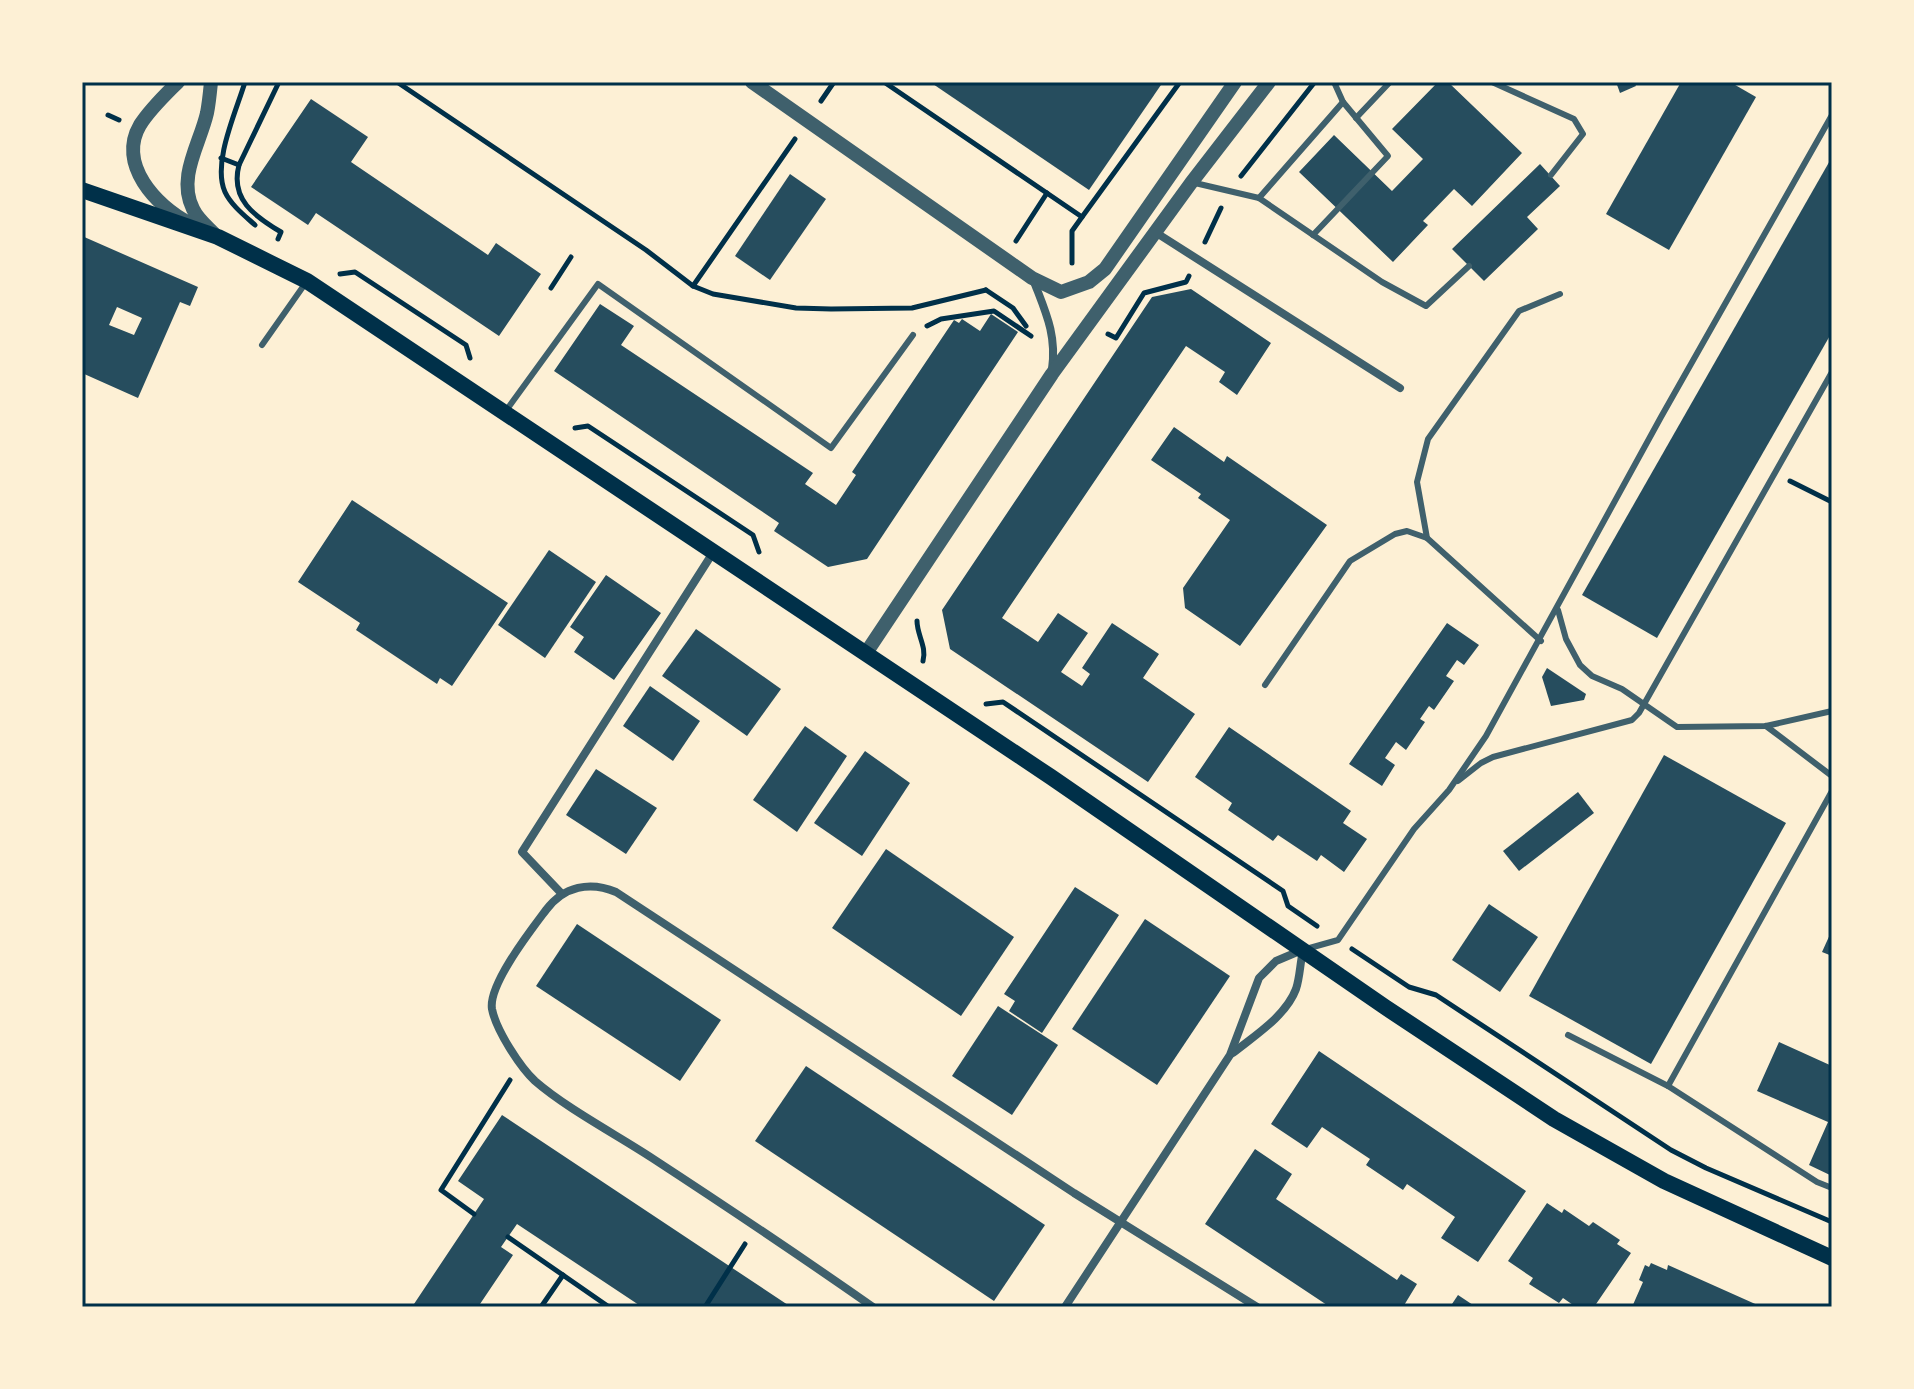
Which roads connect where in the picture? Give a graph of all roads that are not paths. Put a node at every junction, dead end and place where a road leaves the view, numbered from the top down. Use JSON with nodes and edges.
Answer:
{"nodes":[{"id":1,"x":178,"y":82,"type":"edge"},
{"id":2,"x":211,"y":82,"type":"edge"},
{"id":3,"x":752,"y":82,"type":"edge"},
{"id":4,"x":1235,"y":82,"type":"edge"},
{"id":5,"x":1269,"y":82,"type":"edge"},
{"id":6,"x":1334,"y":82,"type":"edge"},
{"id":7,"x":1390,"y":82,"type":"edge"},
{"id":8,"x":1492,"y":82,"type":"edge"},
{"id":9,"x":1343,"y":102,"type":"junction"},
{"id":10,"x":1832,"y":115,"type":"edge"},
{"id":11,"x":1356,"y":118,"type":"junction"},
{"id":12,"x":1551,"y":175,"type":"dead end"},
{"id":13,"x":1191,"y":183,"type":"junction"},
{"id":14,"x":82,"y":190,"type":"edge"},
{"id":15,"x":1259,"y":198,"type":"junction"},
{"id":16,"x":1155,"y":232,"type":"junction"},
{"id":17,"x":1313,"y":235,"type":"junction"},
{"id":18,"x":218,"y":237,"type":"junction"},
{"id":19,"x":1469,"y":266,"type":"dead end"},
{"id":20,"x":1032,"y":278,"type":"junction"},
{"id":21,"x":307,"y":281,"type":"junction"},
{"id":22,"x":1560,"y":294,"type":"dead end"},
{"id":23,"x":913,"y":335,"type":"road end"},
{"id":24,"x":262,"y":345,"type":"dead end"},
{"id":25,"x":1832,"y":372,"type":"edge"},
{"id":26,"x":1052,"y":374,"type":"junction"},
{"id":27,"x":1400,"y":388,"type":"dead end"},
{"id":28,"x":505,"y":412,"type":"junction"},
{"id":29,"x":1427,"y":538,"type":"junction"},
{"id":30,"x":714,"y":551,"type":"junction"},
{"id":31,"x":1558,"y":609,"type":"junction"},
{"id":32,"x":1541,"y":641,"type":"junction"},
{"id":33,"x":866,"y":653,"type":"junction"},
{"id":34,"x":1265,"y":685,"type":"dead end"},
{"id":35,"x":1644,"y":705,"type":"junction"},
{"id":36,"x":1832,"y":711,"type":"edge"},
{"id":37,"x":1766,"y":726,"type":"junction"},
{"id":38,"x":1832,"y":776,"type":"edge"},
{"id":39,"x":1449,"y":790,"type":"junction"},
{"id":40,"x":1832,"y":791,"type":"edge"},
{"id":41,"x":562,"y":894,"type":"junction"},
{"id":42,"x":1303,"y":950,"type":"junction"},
{"id":43,"x":1568,"y":1035,"type":"dead end"},
{"id":44,"x":1230,"y":1055,"type":"junction"},
{"id":45,"x":1668,"y":1086,"type":"junction"},
{"id":46,"x":1832,"y":1188,"type":"edge"},
{"id":47,"x":1122,"y":1224,"type":"junction"},
{"id":48,"x":1832,"y":1258,"type":"edge"},
{"id":49,"x":873,"y":1307,"type":"edge"},
{"id":50,"x":1065,"y":1307,"type":"edge"},
{"id":51,"x":1257,"y":1307,"type":"edge"}],
"edges":[{"from":1,"to":18,"type":"street"},
{"from":2,"to":18,"type":"street"},
{"from":3,"to":20,"type":"street"},
{"from":4,"to":20,"type":"street"},
{"from":5,"to":13,"type":"street"},
{"from":6,"to":9,"type":"lane"},
{"from":7,"to":11,"type":"lane"},
{"from":8,"to":12,"type":"lane"},
{"from":9,"to":11,"type":"lane"},
{"from":9,"to":15,"type":"lane"},
{"from":10,"to":31,"type":"lane"},
{"from":11,"to":17,"type":"lane"},
{"from":13,"to":15,"type":"lane"},
{"from":13,"to":16,"type":"street"},
{"from":14,"to":18,"type":"main road"},
{"from":15,"to":17,"type":"lane"},
{"from":16,"to":26,"type":"street"},
{"from":16,"to":27,"type":"street"},
{"from":17,"to":19,"type":"lane"},
{"from":18,"to":21,"type":"main road"},
{"from":20,"to":26,"type":"street"},
{"from":21,"to":24,"type":"lane"},
{"from":21,"to":28,"type":"main road"},
{"from":22,"to":29,"type":"lane"},
{"from":23,"to":28,"type":"lane"},
{"from":25,"to":35,"type":"lane"},
{"from":26,"to":33,"type":"street"},
{"from":28,"to":30,"type":"main road"},
{"from":29,"to":32,"type":"lane"},
{"from":29,"to":34,"type":"lane"},
{"from":30,"to":33,"type":"main road"},
{"from":30,"to":41,"type":"street"},
{"from":31,"to":32,"type":"lane"},
{"from":31,"to":35,"type":"lane"},
{"from":32,"to":39,"type":"lane"},
{"from":33,"to":42,"type":"main road"},
{"from":35,"to":37,"type":"lane"},
{"from":35,"to":39,"type":"lane"},
{"from":36,"to":37,"type":"lane"},
{"from":37,"to":38,"type":"lane"},
{"from":39,"to":42,"type":"lane"},
{"from":40,"to":45,"type":"lane"},
{"from":41,"to":47,"type":"street"},
{"from":41,"to":49,"type":"street"},
{"from":42,"to":44,"type":"street"},
{"from":42,"to":44,"type":"street"},
{"from":42,"to":48,"type":"main road"},
{"from":43,"to":45,"type":"lane"},
{"from":44,"to":47,"type":"street"},
{"from":45,"to":46,"type":"lane"},
{"from":47,"to":50,"type":"street"},
{"from":47,"to":51,"type":"street"}]}
